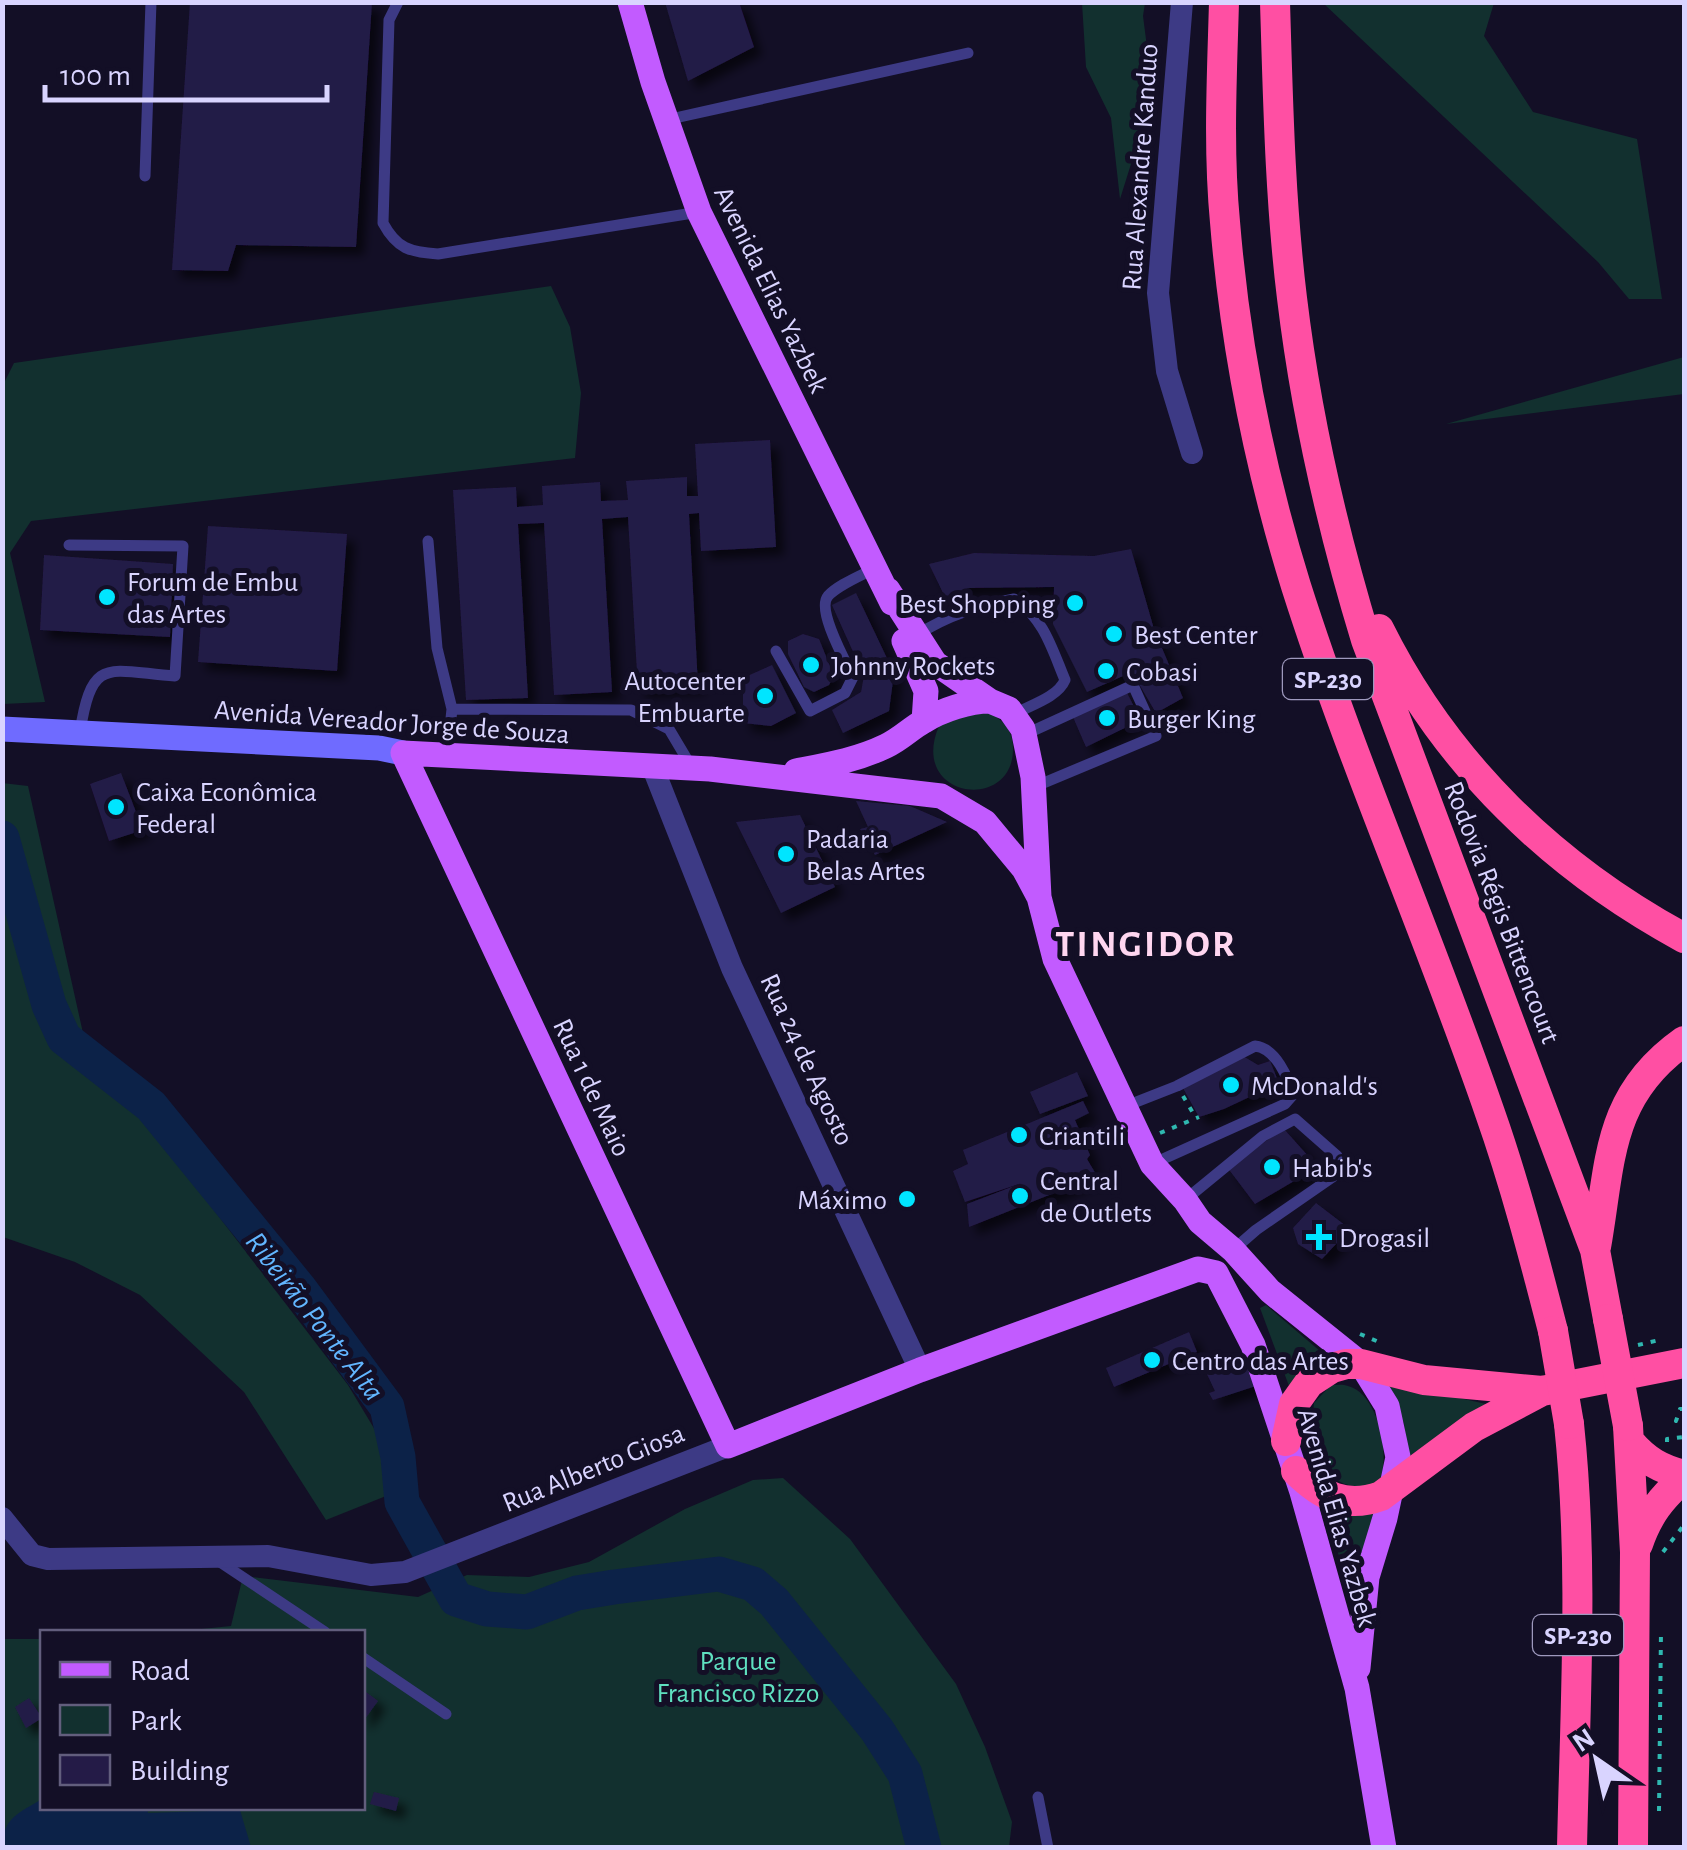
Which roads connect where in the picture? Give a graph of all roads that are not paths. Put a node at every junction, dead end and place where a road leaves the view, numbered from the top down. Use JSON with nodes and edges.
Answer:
{"nodes":[{"id":1,"x":151,"y":2,"type":"edge"},
{"id":2,"x":398,"y":2,"type":"edge"},
{"id":3,"x":630,"y":2,"type":"edge"},
{"id":4,"x":1182,"y":2,"type":"edge"},
{"id":5,"x":1224,"y":2,"type":"edge"},
{"id":6,"x":1275,"y":2,"type":"edge"},
{"id":7,"x":968,"y":52,"type":"dead end"},
{"id":8,"x":666,"y":120,"type":"junction"},
{"id":9,"x":145,"y":176,"type":"dead end"},
{"id":10,"x":698,"y":212,"type":"junction"},
{"id":11,"x":1192,"y":453,"type":"dead end"},
{"id":12,"x":428,"y":541,"type":"dead end"},
{"id":13,"x":70,"y":545,"type":"dead end"},
{"id":14,"x":1338,"y":548,"type":"junction"},
{"id":15,"x":882,"y":579,"type":"junction"},
{"id":16,"x":916,"y":635,"type":"junction"},
{"id":17,"x":776,"y":651,"type":"dead end"},
{"id":18,"x":990,"y":701,"type":"junction"},
{"id":19,"x":452,"y":709,"type":"junction"},
{"id":20,"x":924,"y":721,"type":"junction"},
{"id":21,"x":1020,"y":724,"type":"junction"},
{"id":22,"x":2,"y":729,"type":"edge"},
{"id":23,"x":80,"y":732,"type":"junction"},
{"id":24,"x":403,"y":753,"type":"junction"},
{"id":25,"x":447,"y":756,"type":"junction"},
{"id":26,"x":653,"y":768,"type":"junction"},
{"id":27,"x":692,"y":768,"type":"junction"},
{"id":28,"x":778,"y":775,"type":"junction"},
{"id":29,"x":1034,"y":786,"type":"junction"},
{"id":30,"x":424,"y":797,"type":"junction"},
{"id":31,"x":1040,"y":897,"type":"junction"},
{"id":32,"x":1684,"y":938,"type":"edge"},
{"id":33,"x":1684,"y":1041,"type":"edge"},
{"id":34,"x":1125,"y":1106,"type":"junction"},
{"id":35,"x":1147,"y":1152,"type":"junction"},
{"id":36,"x":1185,"y":1200,"type":"junction"},
{"id":37,"x":1200,"y":1222,"type":"junction"},
{"id":38,"x":1233,"y":1250,"type":"junction"},
{"id":39,"x":1596,"y":1250,"type":"junction"},
{"id":40,"x":1198,"y":1269,"type":"junction"},
{"id":41,"x":1360,"y":1348,"type":"junction"},
{"id":42,"x":1674,"y":1366,"type":"edge"},
{"id":43,"x":920,"y":1370,"type":"junction"},
{"id":44,"x":1542,"y":1391,"type":"junction"},
{"id":45,"x":1629,"y":1434,"type":"junction"},
{"id":46,"x":1286,"y":1441,"type":"junction"},
{"id":47,"x":728,"y":1446,"type":"junction"},
{"id":48,"x":1296,"y":1471,"type":"junction"},
{"id":49,"x":1684,"y":1476,"type":"edge"},
{"id":50,"x":1393,"y":1486,"type":"junction"},
{"id":51,"x":2,"y":1518,"type":"edge"},
{"id":52,"x":1647,"y":1555,"type":"junction"},
{"id":53,"x":214,"y":1558,"type":"junction"},
{"id":54,"x":322,"y":1630,"type":"edge"},
{"id":55,"x":365,"y":1660,"type":"edge"},
{"id":56,"x":1356,"y":1688,"type":"junction"},
{"id":57,"x":446,"y":1714,"type":"dead end"},
{"id":58,"x":1038,"y":1797,"type":"dead end"},
{"id":59,"x":1571,"y":1845,"type":"edge"},
{"id":60,"x":1048,"y":1848,"type":"edge"},
{"id":61,"x":1384,"y":1848,"type":"edge"},
{"id":62,"x":1634,"y":1848,"type":"edge"}],
"edges":[{"from":1,"to":9,"type":"lane"},
{"from":2,"to":10,"type":"lane"},
{"from":3,"to":8,"type":"main road","name":"Avenida Elias Yazbek"},
{"from":4,"to":11,"type":"street","name":"Rua Alexandre Kanduo"},
{"from":5,"to":59,"type":"highway","number":"SP-230","bridge":true},
{"from":6,"to":14,"type":"highway","name":"Rodovia Régis Bittencourt","number":"SP-230"},
{"from":7,"to":8,"type":"lane"},
{"from":8,"to":10,"type":"main road","name":"Avenida Elias Yazbek"},
{"from":10,"to":15,"type":"main road","name":"Avenida Elias Yazbek"},
{"from":12,"to":19,"type":"lane"},
{"from":13,"to":23,"type":"lane"},
{"from":14,"to":32,"type":"highway"},
{"from":14,"to":39,"type":"highway","name":"Rodovia Régis Bittencourt","number":"SP-230"},
{"from":15,"to":16,"type":"main road","name":"Avenida Elias Yazbek"},
{"from":15,"to":17,"type":"lane"},
{"from":15,"to":20,"type":"main road","name":"Avenida Elias Yazbek"},
{"from":16,"to":18,"type":"main road","name":"Avenida Elias Yazbek"},
{"from":16,"to":21,"type":"lane"},
{"from":18,"to":20,"type":"main road","name":"Avenida Vereador Jorge de Souza"},
{"from":18,"to":21,"type":"main road","name":"Avenida Elias Yazbek"},
{"from":19,"to":25,"type":"lane"},
{"from":19,"to":27,"type":"lane"},
{"from":20,"to":28,"type":"main road","name":"Avenida Vereador Jorge de Souza"},
{"from":21,"to":29,"type":"main road","name":"Avenida Elias Yazbek"},
{"from":21,"to":29,"type":"lane"},
{"from":22,"to":23,"type":"main road","name":"Avenida Vereador Jorge de Souza"},
{"from":23,"to":24,"type":"main road","name":"Avenida Vereador Jorge de Souza"},
{"from":24,"to":25,"type":"main road","name":"Avenida Vereador Jorge de Souza"},
{"from":24,"to":30,"type":"main road","name":"Rua 1 de Maio"},
{"from":25,"to":26,"type":"main road","name":"Avenida Vereador Jorge de Souza"},
{"from":25,"to":30,"type":"main road"},
{"from":26,"to":27,"type":"main road","name":"Avenida Vereador Jorge de Souza"},
{"from":26,"to":43,"type":"street","name":"Rua 24 de Agosto"},
{"from":27,"to":28,"type":"main road","name":"Avenida Vereador Jorge de Souza"},
{"from":28,"to":31,"type":"main road","name":"Avenida Vereador Jorge de Souza"},
{"from":29,"to":31,"type":"main road","name":"Avenida Elias Yazbek"},
{"from":30,"to":47,"type":"main road","name":"Rua 1 de Maio"},
{"from":31,"to":34,"type":"main road","name":"Avenida Elias Yazbek"},
{"from":33,"to":39,"type":"highway"},
{"from":34,"to":35,"type":"main road","name":"Avenida Elias Yazbek"},
{"from":34,"to":35,"type":"lane"},
{"from":35,"to":36,"type":"main road","name":"Avenida Elias Yazbek"},
{"from":36,"to":37,"type":"main road","name":"Avenida Elias Yazbek"},
{"from":36,"to":38,"type":"lane"},
{"from":37,"to":38,"type":"main road","name":"Avenida Elias Yazbek"},
{"from":37,"to":40,"type":"main road"},
{"from":38,"to":41,"type":"main road","name":"Avenida Elias Yazbek"},
{"from":39,"to":45,"type":"highway","name":"Rodovia Régis Bittencourt","number":"SP-230","bridge":true},
{"from":40,"to":43,"type":"main road","name":"Rua Alberto Giosa"},
{"from":40,"to":46,"type":"main road","name":"Avenida Elias Yazbek"},
{"from":41,"to":44,"type":"highway"},
{"from":41,"to":46,"type":"highway"},
{"from":41,"to":50,"type":"main road","name":"Avenida Elias Yazbek"},
{"from":42,"to":44,"type":"highway"},
{"from":43,"to":47,"type":"main road","name":"Rua Alberto Giosa"},
{"from":44,"to":50,"type":"highway"},
{"from":45,"to":49,"type":"highway"},
{"from":45,"to":52,"type":"highway","name":"Rodovia Régis Bittencourt","number":"SP-230"},
{"from":46,"to":48,"type":"main road","name":"Avenida Elias Yazbek"},
{"from":47,"to":53,"type":"street","name":"Rua Alberto Giosa"},
{"from":48,"to":50,"type":"highway"},
{"from":48,"to":56,"type":"main road","name":"Avenida Elias Yazbek"},
{"from":49,"to":52,"type":"highway"},
{"from":50,"to":56,"type":"main road","name":"Avenida Elias Yazbek"},
{"from":51,"to":53,"type":"street","name":"Rua Alberto Giosa"},
{"from":52,"to":62,"type":"highway","name":"Rodovia Régis Bittencourt","number":"SP-230"},
{"from":53,"to":54,"type":"lane"},
{"from":55,"to":57,"type":"lane"},
{"from":56,"to":61,"type":"main road","name":"Avenida Elias Yazbek"},
{"from":58,"to":60,"type":"lane"}]}
